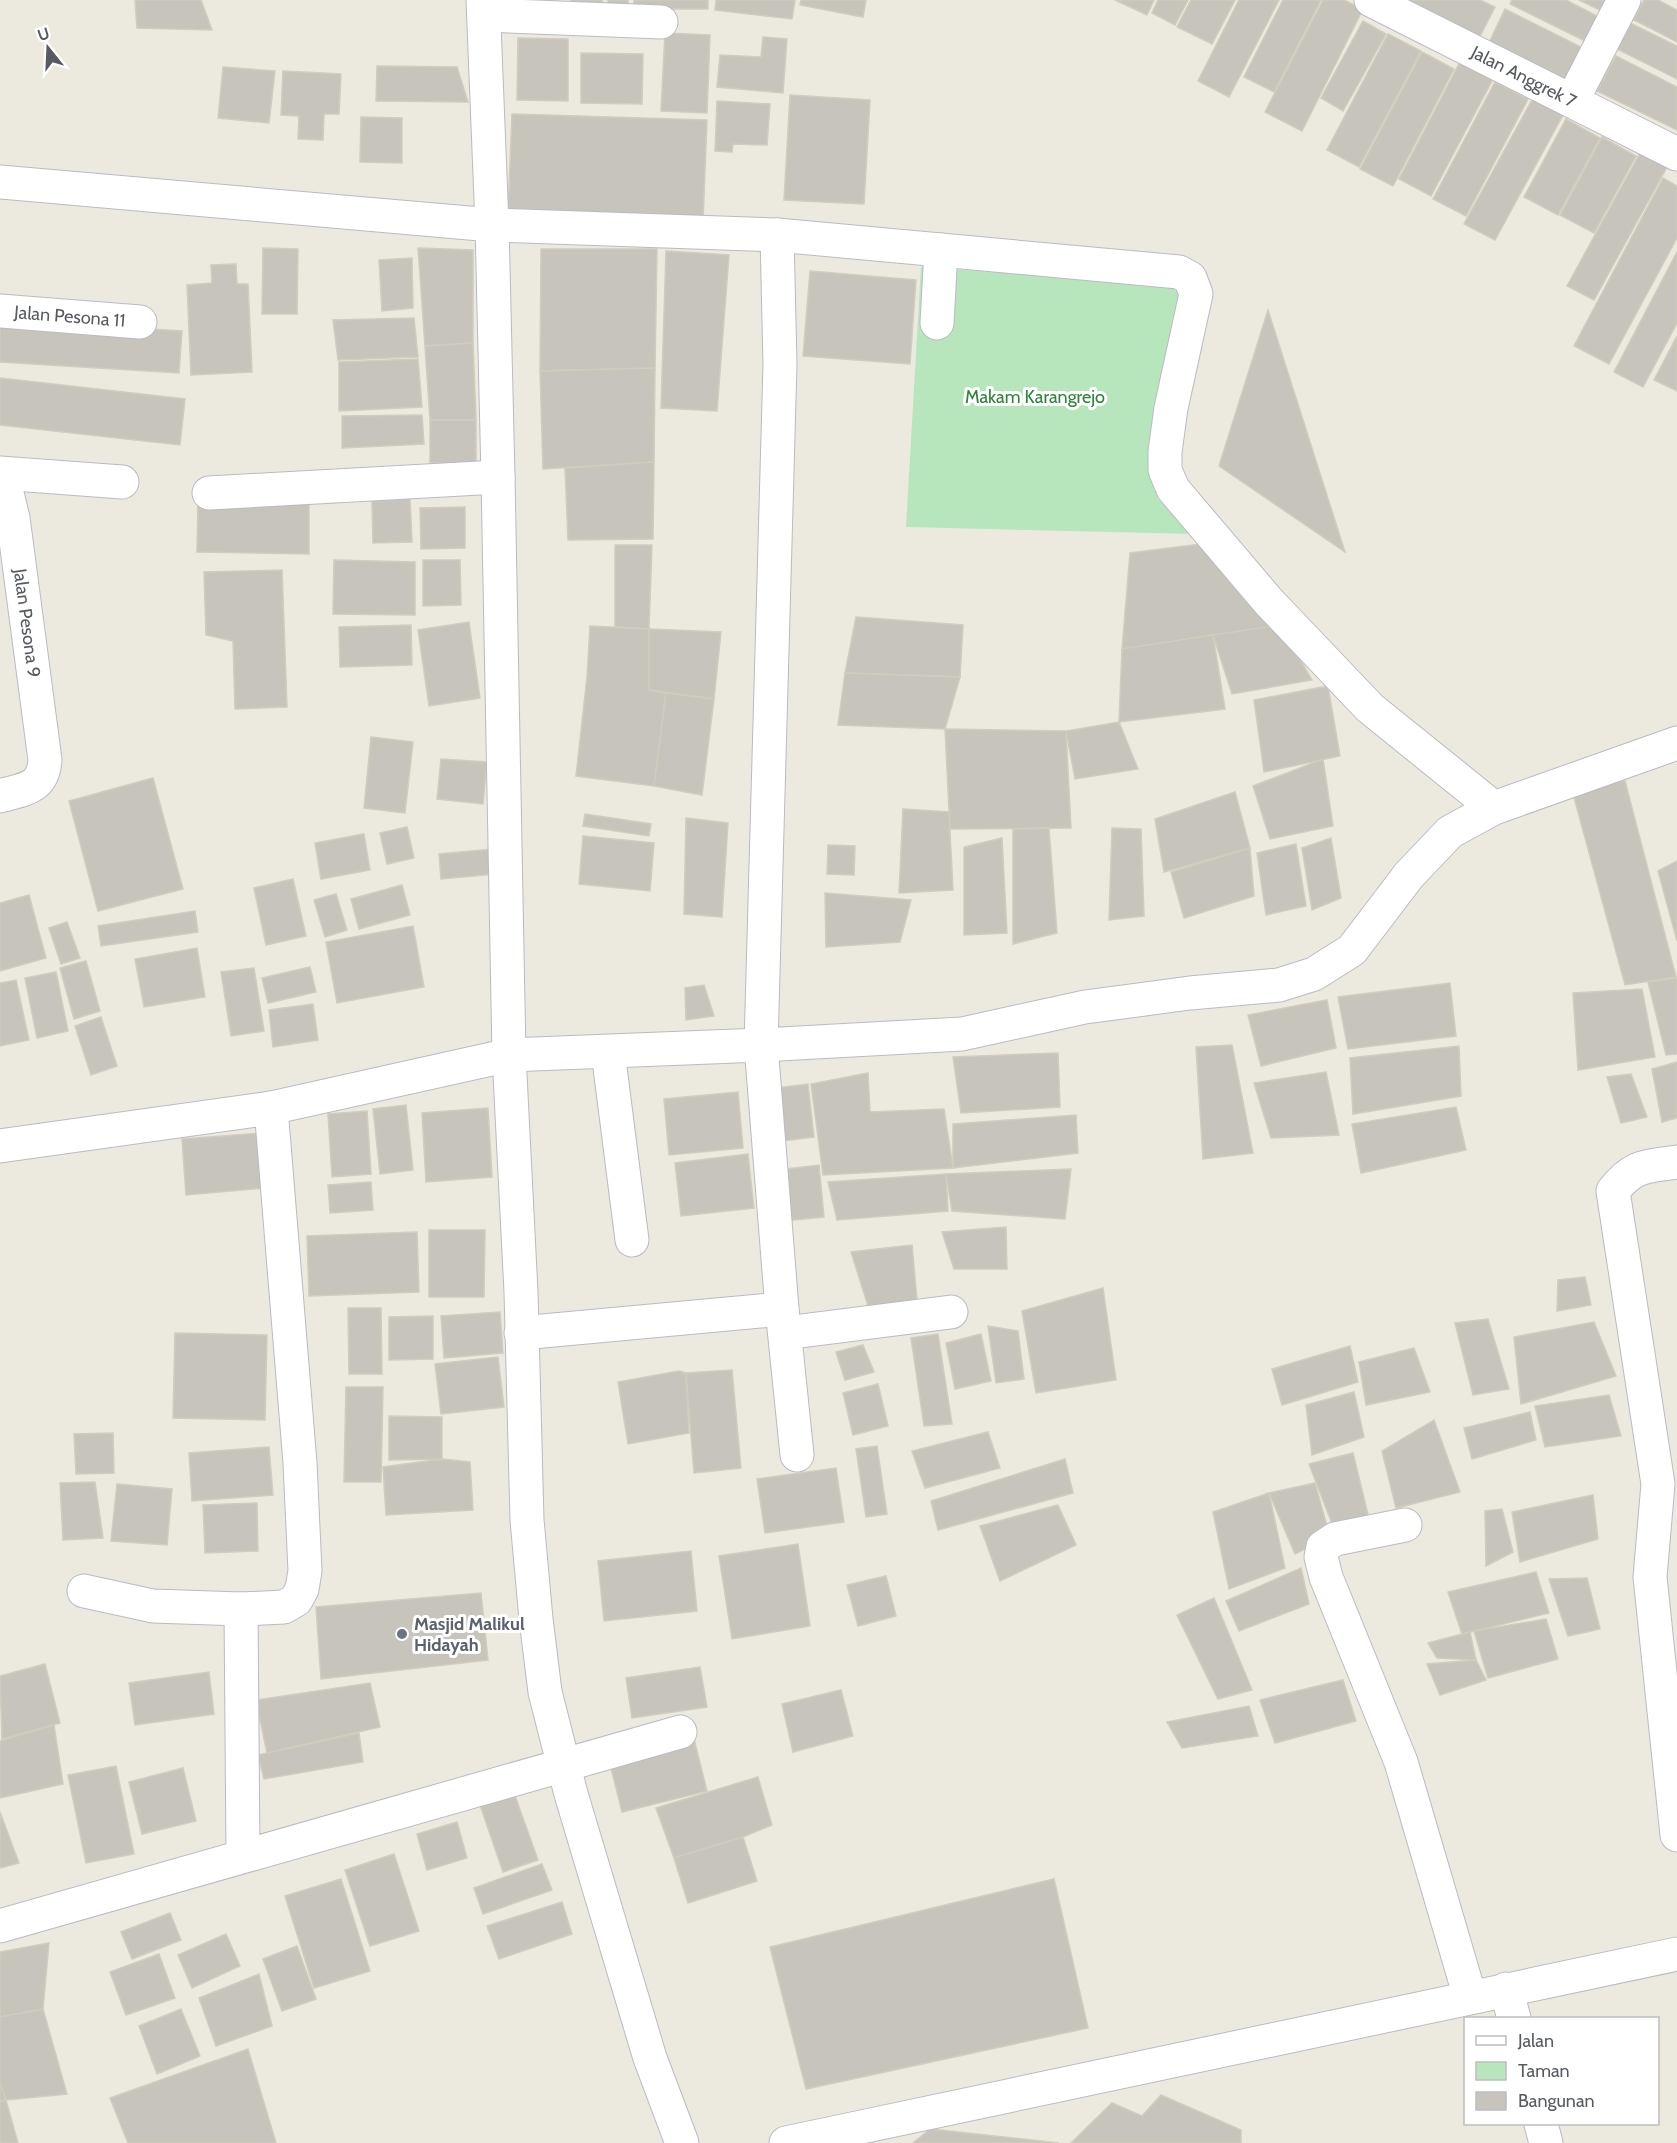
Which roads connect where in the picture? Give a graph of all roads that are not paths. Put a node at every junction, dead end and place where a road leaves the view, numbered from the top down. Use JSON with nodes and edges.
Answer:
{"nodes":[{"id":1,"x":1624,"y":0,"type":"edge"},
{"id":2,"x":1378,"y":2,"type":"edge"},
{"id":3,"x":484,"y":8,"type":"edge"},
{"id":4,"x":661,"y":22,"type":"dead end"},
{"id":5,"x":1572,"y":101,"type":"junction"},
{"id":6,"x":1677,"y":154,"type":"edge"},
{"id":7,"x":0,"y":182,"type":"edge"},
{"id":8,"x":492,"y":225,"type":"junction"},
{"id":9,"x":777,"y":235,"type":"junction"},
{"id":10,"x":941,"y":250,"type":"junction"},
{"id":11,"x":0,"y":311,"type":"edge"},
{"id":12,"x":140,"y":322,"type":"dead end"},
{"id":13,"x":937,"y":323,"type":"dead end"},
{"id":14,"x":0,"y":473,"type":"edge"},
{"id":15,"x":498,"y":477,"type":"junction"},
{"id":16,"x":122,"y":482,"type":"dead end"},
{"id":17,"x":209,"y":493,"type":"dead end"},
{"id":18,"x":1677,"y":743,"type":"edge"},
{"id":19,"x":0,"y":796,"type":"edge"},
{"id":20,"x":1494,"y":808,"type":"junction"},
{"id":21,"x":761,"y":1045,"type":"junction"},
{"id":22,"x":608,"y":1052,"type":"junction"},
{"id":23,"x":509,"y":1055,"type":"junction"},
{"id":24,"x":271,"y":1108,"type":"junction"},
{"id":25,"x":0,"y":1146,"type":"edge"},
{"id":26,"x":1677,"y":1162,"type":"edge"},
{"id":27,"x":632,"y":1240,"type":"dead end"},
{"id":28,"x":951,"y":1312,"type":"dead end"},
{"id":29,"x":783,"y":1321,"type":"junction"},
{"id":30,"x":521,"y":1334,"type":"junction"},
{"id":31,"x":797,"y":1455,"type":"dead end"},
{"id":32,"x":1667,"y":1481,"type":"edge"},
{"id":33,"x":1405,"y":1525,"type":"dead end"},
{"id":34,"x":84,"y":1591,"type":"dead end"},
{"id":35,"x":241,"y":1609,"type":"junction"},
{"id":36,"x":1669,"y":1700,"type":"edge"},
{"id":37,"x":680,"y":1732,"type":"dead end"},
{"id":38,"x":563,"y":1765,"type":"junction"},
{"id":39,"x":1677,"y":1835,"type":"edge"},
{"id":40,"x":243,"y":1855,"type":"junction"},
{"id":41,"x":0,"y":1926,"type":"edge"},
{"id":42,"x":1677,"y":1953,"type":"edge"},
{"id":43,"x":1470,"y":1997,"type":"junction"},
{"id":44,"x":1510,"y":2004,"type":"edge"},
{"id":45,"x":1541,"y":2125,"type":"edge"},
{"id":46,"x":682,"y":2143,"type":"edge"},
{"id":47,"x":786,"y":2143,"type":"edge"},
{"id":48,"x":1546,"y":2143,"type":"edge"}],
"edges":[{"from":1,"to":5,"type":"street"},
{"from":2,"to":5,"type":"street","name":"Jalan Anggrek 7"},
{"from":3,"to":4,"type":"street"},
{"from":3,"to":8,"type":"street"},
{"from":5,"to":6,"type":"street","name":"Jalan Anggrek 7"},
{"from":7,"to":8,"type":"street"},
{"from":8,"to":9,"type":"street"},
{"from":8,"to":15,"type":"street"},
{"from":9,"to":10,"type":"street"},
{"from":9,"to":21,"type":"street"},
{"from":10,"to":13,"type":"street"},
{"from":10,"to":20,"type":"street"},
{"from":11,"to":12,"type":"street","name":"Jalan Pesona 11"},
{"from":14,"to":16,"type":"street"},
{"from":14,"to":19,"type":"street","name":"Jalan Pesona 9"},
{"from":15,"to":17,"type":"street"},
{"from":15,"to":23,"type":"street"},
{"from":18,"to":20,"type":"street"},
{"from":20,"to":21,"type":"street"},
{"from":21,"to":22,"type":"street"},
{"from":21,"to":29,"type":"street"},
{"from":22,"to":23,"type":"street"},
{"from":22,"to":27,"type":"street"},
{"from":23,"to":24,"type":"street"},
{"from":23,"to":30,"type":"street"},
{"from":24,"to":25,"type":"street"},
{"from":24,"to":35,"type":"street"},
{"from":26,"to":32,"type":"street"},
{"from":28,"to":29,"type":"street"},
{"from":29,"to":30,"type":"street"},
{"from":29,"to":31,"type":"street"},
{"from":30,"to":38,"type":"street"},
{"from":32,"to":36,"type":"street"},
{"from":33,"to":43,"type":"street"},
{"from":34,"to":35,"type":"street"},
{"from":35,"to":40,"type":"street"},
{"from":36,"to":39,"type":"street"},
{"from":37,"to":38,"type":"street"},
{"from":38,"to":40,"type":"street"},
{"from":38,"to":46,"type":"street"},
{"from":40,"to":41,"type":"street"},
{"from":42,"to":44,"type":"street"},
{"from":43,"to":44,"type":"street"},
{"from":43,"to":47,"type":"street"},
{"from":45,"to":48,"type":"street"}]}
